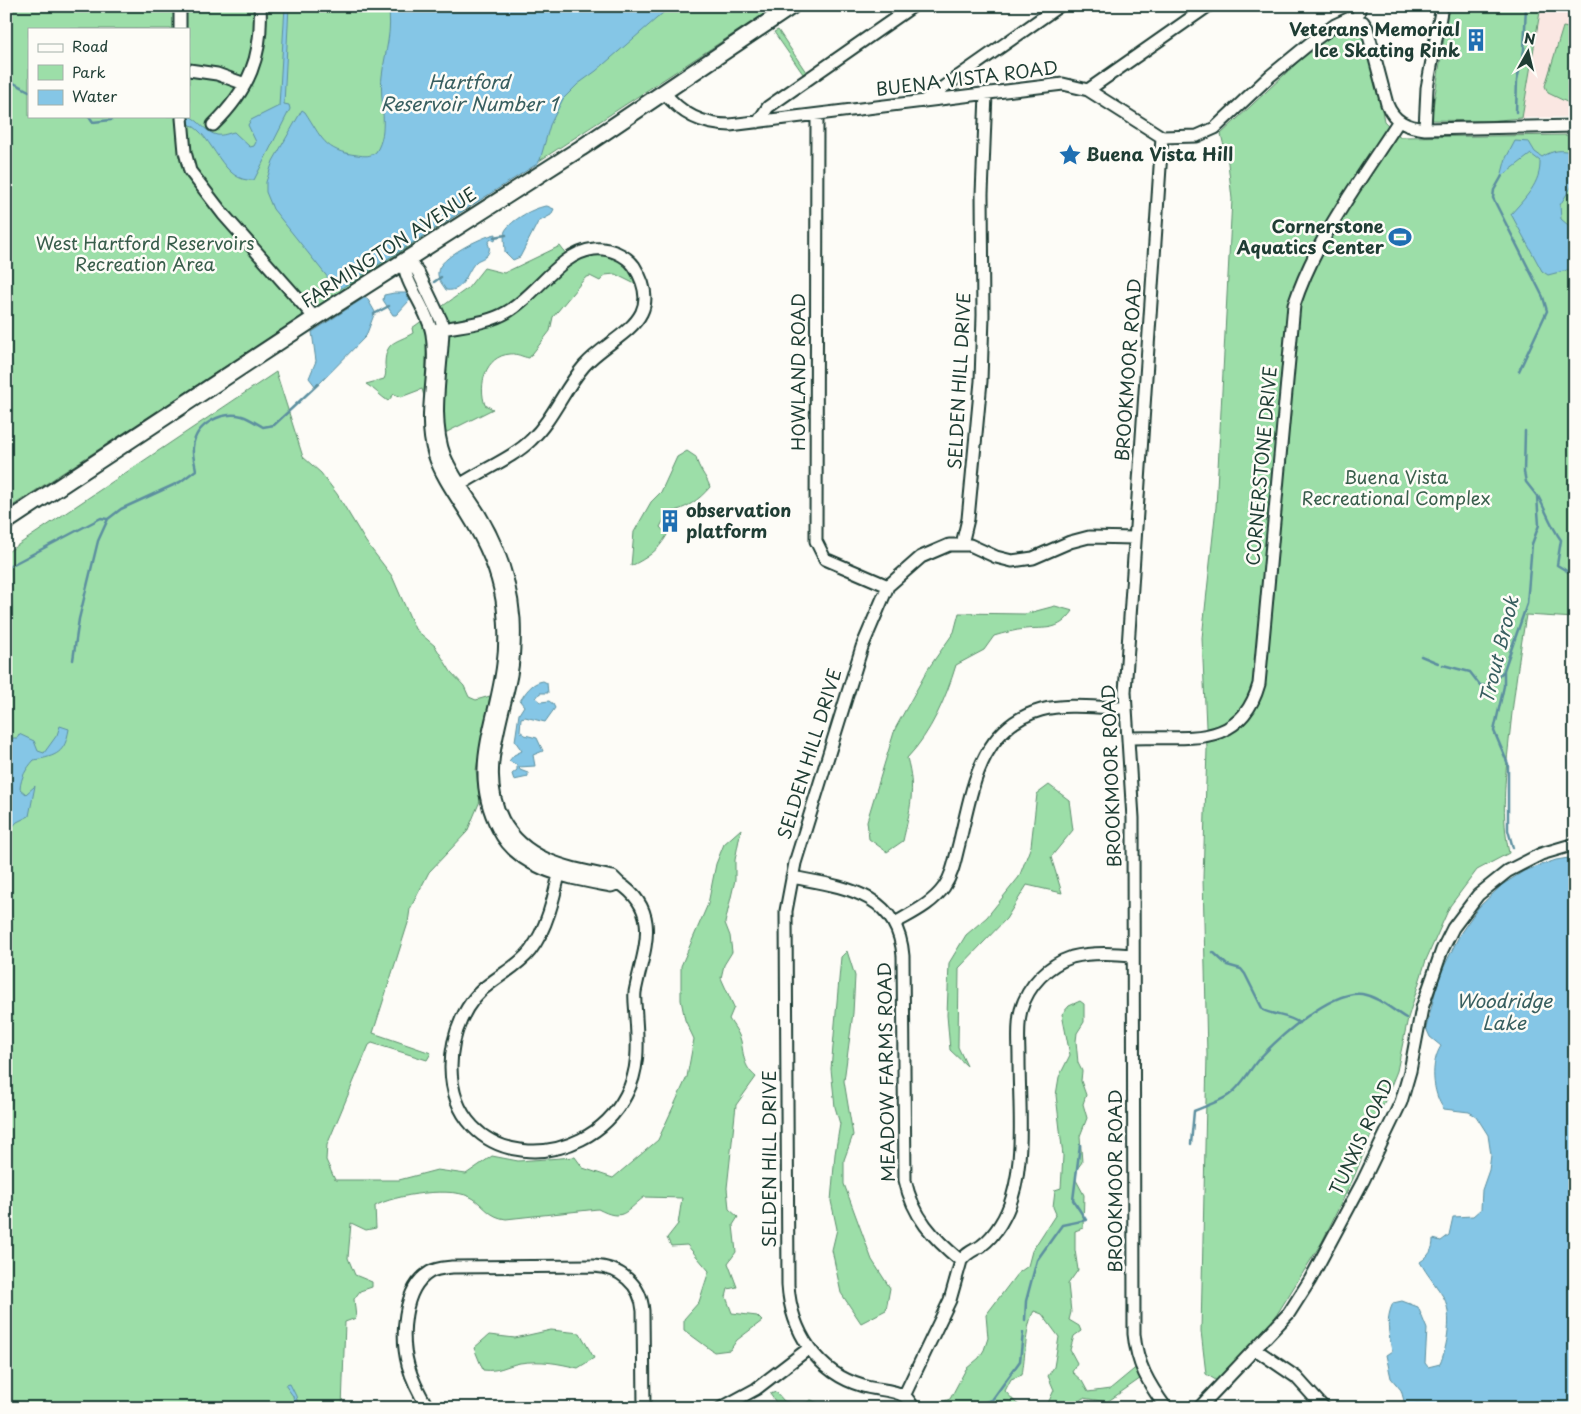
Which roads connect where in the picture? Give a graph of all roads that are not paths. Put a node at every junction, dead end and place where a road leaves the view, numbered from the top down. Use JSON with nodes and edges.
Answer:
{"nodes":[{"id":1,"x":180,"y":6,"type":"edge"},
{"id":2,"x":260,"y":6,"type":"edge"},
{"id":3,"x":792,"y":6,"type":"edge"},
{"id":4,"x":913,"y":6,"type":"edge"},
{"id":5,"x":1059,"y":6,"type":"edge"},
{"id":6,"x":1208,"y":6,"type":"edge"},
{"id":7,"x":1360,"y":6,"type":"edge"},
{"id":8,"x":1442,"y":6,"type":"edge"},
{"id":9,"x":1357,"y":19,"type":"junction"},
{"id":10,"x":180,"y":28,"type":"edge"},
{"id":11,"x":190,"y":70,"type":"edge"},
{"id":12,"x":245,"y":84,"type":"junction"},
{"id":13,"x":1088,"y":90,"type":"junction"},
{"id":14,"x":664,"y":92,"type":"junction"},
{"id":15,"x":986,"y":94,"type":"junction"},
{"id":16,"x":923,"y":102,"type":"junction"},
{"id":17,"x":817,"y":115,"type":"junction"},
{"id":18,"x":182,"y":118,"type":"dead end"},
{"id":19,"x":758,"y":122,"type":"junction"},
{"id":20,"x":1398,"y":122,"type":"junction"},
{"id":21,"x":213,"y":125,"type":"dead end"},
{"id":22,"x":1575,"y":126,"type":"edge"},
{"id":23,"x":1425,"y":129,"type":"junction"},
{"id":24,"x":1162,"y":137,"type":"junction"},
{"id":25,"x":404,"y":261,"type":"junction"},
{"id":26,"x":315,"y":318,"type":"junction"},
{"id":27,"x":443,"y":329,"type":"junction"},
{"id":28,"x":431,"y":332,"type":"junction"},
{"id":29,"x":456,"y":488,"type":"junction"},
{"id":30,"x":6,"y":522,"type":"edge"},
{"id":31,"x":1134,"y":538,"type":"junction"},
{"id":32,"x":962,"y":544,"type":"junction"},
{"id":33,"x":888,"y":586,"type":"junction"},
{"id":34,"x":1125,"y":708,"type":"junction"},
{"id":35,"x":1128,"y":738,"type":"junction"},
{"id":36,"x":1575,"y":844,"type":"edge"},
{"id":37,"x":560,"y":871,"type":"junction"},
{"id":38,"x":792,"y":877,"type":"junction"},
{"id":39,"x":895,"y":923,"type":"junction"},
{"id":40,"x":1133,"y":955,"type":"junction"},
{"id":41,"x":961,"y":1261,"type":"junction"},
{"id":42,"x":808,"y":1349,"type":"junction"},
{"id":43,"x":1255,"y":1349,"type":"junction"},
{"id":44,"x":904,"y":1396,"type":"junction"},
{"id":45,"x":428,"y":1408,"type":"edge"},
{"id":46,"x":644,"y":1408,"type":"edge"},
{"id":47,"x":720,"y":1408,"type":"edge"},
{"id":48,"x":914,"y":1408,"type":"edge"},
{"id":49,"x":1166,"y":1408,"type":"edge"},
{"id":50,"x":1199,"y":1408,"type":"edge"},
{"id":51,"x":1324,"y":1408,"type":"edge"}],
"edges":[{"from":1,"to":10,"type":"street"},
{"from":2,"to":12,"type":"street"},
{"from":3,"to":14,"type":"main road","name":"FARMINGTON AVENUE"},
{"from":4,"to":19,"type":"street"},
{"from":5,"to":16,"type":"street"},
{"from":6,"to":13,"type":"street"},
{"from":7,"to":9,"type":"street"},
{"from":8,"to":23,"type":"street"},
{"from":9,"to":20,"type":"street"},
{"from":9,"to":24,"type":"street"},
{"from":11,"to":12,"type":"street"},
{"from":12,"to":21,"type":"street"},
{"from":13,"to":15,"type":"street","name":"BUENA VISTA ROAD"},
{"from":13,"to":24,"type":"street","name":"BUENA VISTA ROAD"},
{"from":14,"to":19,"type":"street","name":"BUENA VISTA ROAD"},
{"from":14,"to":25,"type":"main road","name":"FARMINGTON AVENUE"},
{"from":15,"to":16,"type":"street","name":"BUENA VISTA ROAD"},
{"from":15,"to":32,"type":"street","name":"SELDEN HILL DRIVE"},
{"from":16,"to":17,"type":"street","name":"BUENA VISTA ROAD"},
{"from":17,"to":19,"type":"street","name":"BUENA VISTA ROAD"},
{"from":17,"to":33,"type":"street","name":"HOWLAND ROAD"},
{"from":18,"to":26,"type":"street"},
{"from":20,"to":23,"type":"street"},
{"from":20,"to":35,"type":"street","name":"CORNERSTONE DRIVE"},
{"from":22,"to":23,"type":"street"},
{"from":24,"to":31,"type":"street","name":"BROOKMOOR ROAD"},
{"from":25,"to":26,"type":"main road","name":"FARMINGTON AVENUE"},
{"from":25,"to":27,"type":"street"},
{"from":25,"to":28,"type":"street"},
{"from":26,"to":30,"type":"main road","name":"FARMINGTON AVENUE"},
{"from":27,"to":28,"type":"street"},
{"from":27,"to":29,"type":"street"},
{"from":27,"to":29,"type":"street"},
{"from":28,"to":29,"type":"street"},
{"from":29,"to":37,"type":"street"},
{"from":31,"to":32,"type":"street"},
{"from":31,"to":34,"type":"street","name":"BROOKMOOR ROAD"},
{"from":32,"to":33,"type":"street","name":"SELDEN HILL DRIVE"},
{"from":33,"to":38,"type":"street","name":"SELDEN HILL DRIVE"},
{"from":34,"to":35,"type":"street","name":"BROOKMOOR ROAD"},
{"from":34,"to":39,"type":"street"},
{"from":35,"to":40,"type":"street","name":"BROOKMOOR ROAD"},
{"from":36,"to":43,"type":"street","name":"TUNXIS ROAD"},
{"from":37,"to":37,"type":"street"},
{"from":38,"to":39,"type":"street","name":"MEADOW FARMS ROAD"},
{"from":38,"to":42,"type":"street","name":"SELDEN HILL DRIVE"},
{"from":39,"to":41,"type":"street","name":"MEADOW FARMS ROAD"},
{"from":40,"to":41,"type":"street"},
{"from":40,"to":49,"type":"street","name":"BROOKMOOR ROAD"},
{"from":41,"to":44,"type":"street"},
{"from":42,"to":44,"type":"street","name":"SELDEN HILL DRIVE"},
{"from":42,"to":47,"type":"street"},
{"from":43,"to":50,"type":"street","name":"TUNXIS ROAD"},
{"from":43,"to":51,"type":"street"},
{"from":44,"to":48,"type":"street"},
{"from":45,"to":46,"type":"street"}]}
